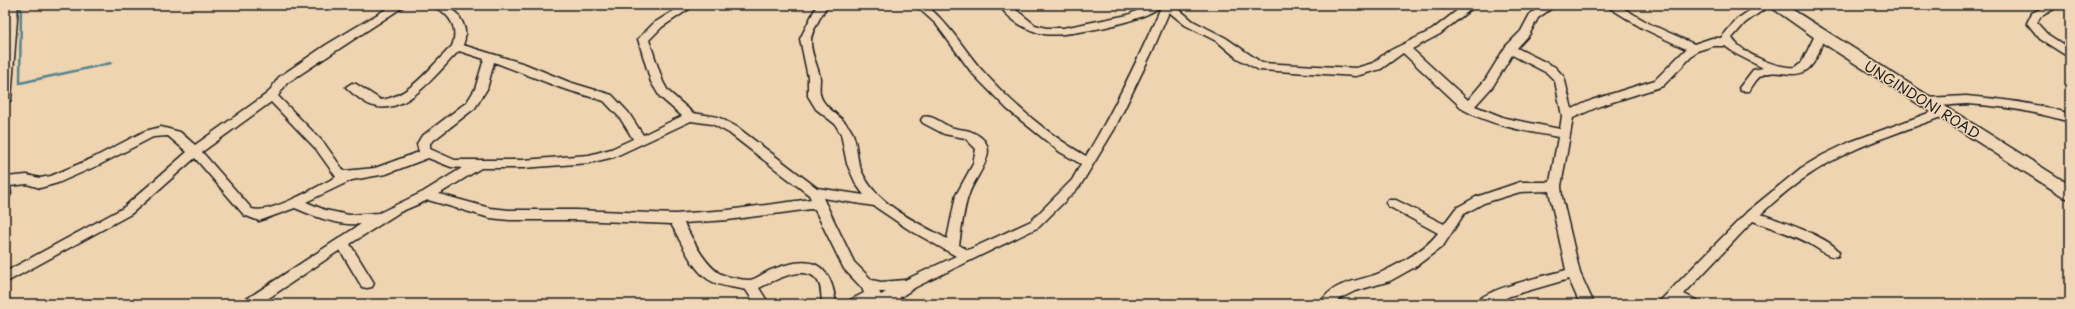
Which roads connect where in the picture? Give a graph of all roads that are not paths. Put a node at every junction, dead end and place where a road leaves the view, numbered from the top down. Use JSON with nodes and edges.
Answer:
{"nodes":[{"id":1,"x":12,"y":5,"type":"edge"},
{"id":2,"x":401,"y":5,"type":"edge"},
{"id":3,"x":438,"y":5,"type":"edge"},
{"id":4,"x":690,"y":5,"type":"edge"},
{"id":5,"x":920,"y":5,"type":"edge"},
{"id":6,"x":1004,"y":5,"type":"edge"},
{"id":7,"x":1156,"y":5,"type":"edge"},
{"id":8,"x":1167,"y":5,"type":"edge"},
{"id":9,"x":1471,"y":5,"type":"edge"},
{"id":10,"x":1551,"y":5,"type":"edge"},
{"id":11,"x":1610,"y":5,"type":"edge"},
{"id":12,"x":1765,"y":5,"type":"edge"},
{"id":13,"x":1775,"y":5,"type":"edge"},
{"id":14,"x":2056,"y":5,"type":"edge"},
{"id":15,"x":821,"y":7,"type":"dead end"},
{"id":16,"x":1820,"y":35,"type":"junction"},
{"id":17,"x":1727,"y":42,"type":"junction"},
{"id":18,"x":457,"y":47,"type":"junction"},
{"id":19,"x":1693,"y":48,"type":"junction"},
{"id":20,"x":1405,"y":49,"type":"junction"},
{"id":21,"x":1510,"y":49,"type":"junction"},
{"id":22,"x":2070,"y":54,"type":"edge"},
{"id":23,"x":490,"y":58,"type":"junction"},
{"id":24,"x":1775,"y":69,"type":"junction"},
{"id":25,"x":352,"y":87,"type":"dead end"},
{"id":26,"x":1745,"y":88,"type":"dead end"},
{"id":27,"x":5,"y":92,"type":"edge"},
{"id":28,"x":272,"y":96,"type":"junction"},
{"id":29,"x":1926,"y":102,"type":"junction"},
{"id":30,"x":1468,"y":106,"type":"junction"},
{"id":31,"x":1942,"y":112,"type":"junction"},
{"id":32,"x":1568,"y":116,"type":"junction"},
{"id":33,"x":2069,"y":116,"type":"edge"},
{"id":34,"x":690,"y":117,"type":"junction"},
{"id":35,"x":927,"y":120,"type":"dead end"},
{"id":36,"x":1565,"y":134,"type":"junction"},
{"id":37,"x":640,"y":140,"type":"junction"},
{"id":38,"x":194,"y":152,"type":"junction"},
{"id":39,"x":428,"y":153,"type":"junction"},
{"id":40,"x":1088,"y":162,"type":"junction"},
{"id":41,"x":479,"y":164,"type":"junction"},
{"id":42,"x":350,"y":176,"type":"junction"},
{"id":43,"x":5,"y":182,"type":"edge"},
{"id":44,"x":1555,"y":186,"type":"junction"},
{"id":45,"x":5,"y":188,"type":"edge"},
{"id":46,"x":814,"y":192,"type":"junction"},
{"id":47,"x":2070,"y":193,"type":"edge"},
{"id":48,"x":5,"y":194,"type":"edge"},
{"id":49,"x":427,"y":195,"type":"junction"},
{"id":50,"x":877,"y":202,"type":"junction"},
{"id":51,"x":295,"y":203,"type":"junction"},
{"id":52,"x":1392,"y":203,"type":"dead end"},
{"id":53,"x":820,"y":207,"type":"junction"},
{"id":54,"x":1751,"y":215,"type":"junction"},
{"id":55,"x":381,"y":218,"type":"junction"},
{"id":56,"x":675,"y":219,"type":"junction"},
{"id":57,"x":1446,"y":231,"type":"junction"},
{"id":58,"x":342,"y":242,"type":"junction"},
{"id":59,"x":952,"y":246,"type":"junction"},
{"id":60,"x":1833,"y":252,"type":"dead end"},
{"id":61,"x":968,"y":256,"type":"junction"},
{"id":62,"x":1573,"y":273,"type":"junction"},
{"id":63,"x":5,"y":278,"type":"edge"},
{"id":64,"x":367,"y":283,"type":"dead end"},
{"id":65,"x":911,"y":283,"type":"junction"},
{"id":66,"x":751,"y":286,"type":"junction"},
{"id":67,"x":876,"y":297,"type":"edge"},
{"id":68,"x":1669,"y":300,"type":"edge"},
{"id":69,"x":1483,"y":303,"type":"dead end"},
{"id":70,"x":250,"y":304,"type":"edge"},
{"id":71,"x":762,"y":304,"type":"edge"},
{"id":72,"x":828,"y":304,"type":"edge"},
{"id":73,"x":855,"y":304,"type":"edge"},
{"id":74,"x":901,"y":304,"type":"edge"},
{"id":75,"x":1327,"y":304,"type":"edge"},
{"id":76,"x":1587,"y":304,"type":"edge"},
{"id":77,"x":1691,"y":304,"type":"edge"}],
"edges":[{"from":1,"to":27,"type":"street"},
{"from":2,"to":28,"type":"street"},
{"from":3,"to":18,"type":"street"},
{"from":4,"to":34,"type":"street"},
{"from":5,"to":40,"type":"street"},
{"from":6,"to":7,"type":"street"},
{"from":8,"to":20,"type":"street"},
{"from":8,"to":40,"type":"street"},
{"from":9,"to":20,"type":"street"},
{"from":10,"to":21,"type":"street"},
{"from":11,"to":19,"type":"street"},
{"from":12,"to":17,"type":"street"},
{"from":13,"to":16,"type":"main road","name":"UNGINDONI ROAD"},
{"from":14,"to":22,"type":"street"},
{"from":15,"to":50,"type":"street"},
{"from":16,"to":24,"type":"street"},
{"from":16,"to":29,"type":"main road","name":"UNGINDONI ROAD"},
{"from":17,"to":19,"type":"street"},
{"from":17,"to":24,"type":"street"},
{"from":18,"to":23,"type":"street"},
{"from":18,"to":25,"type":"street"},
{"from":19,"to":32,"type":"street"},
{"from":20,"to":30,"type":"street"},
{"from":21,"to":30,"type":"street"},
{"from":21,"to":32,"type":"street"},
{"from":23,"to":37,"type":"street"},
{"from":23,"to":39,"type":"street"},
{"from":24,"to":26,"type":"street"},
{"from":28,"to":38,"type":"street"},
{"from":28,"to":42,"type":"street"},
{"from":29,"to":31,"type":"main road","name":"UNGINDONI ROAD"},
{"from":29,"to":33,"type":"street"},
{"from":30,"to":36,"type":"street"},
{"from":31,"to":47,"type":"main road","name":"UNGINDONI ROAD"},
{"from":31,"to":54,"type":"street"},
{"from":32,"to":36,"type":"street"},
{"from":34,"to":37,"type":"street"},
{"from":34,"to":46,"type":"street"},
{"from":35,"to":59,"type":"street"},
{"from":36,"to":44,"type":"street"},
{"from":37,"to":41,"type":"street"},
{"from":38,"to":43,"type":"street"},
{"from":38,"to":51,"type":"street"},
{"from":38,"to":63,"type":"street"},
{"from":39,"to":41,"type":"street"},
{"from":39,"to":42,"type":"street"},
{"from":40,"to":61,"type":"street"},
{"from":41,"to":49,"type":"street"},
{"from":42,"to":51,"type":"street"},
{"from":44,"to":57,"type":"street"},
{"from":44,"to":62,"type":"street"},
{"from":45,"to":48,"type":"street"},
{"from":46,"to":50,"type":"street"},
{"from":46,"to":53,"type":"street"},
{"from":49,"to":55,"type":"street"},
{"from":49,"to":56,"type":"street"},
{"from":50,"to":59,"type":"street"},
{"from":51,"to":55,"type":"street"},
{"from":52,"to":57,"type":"street"},
{"from":53,"to":56,"type":"street"},
{"from":53,"to":67,"type":"street"},
{"from":54,"to":60,"type":"street"},
{"from":54,"to":68,"type":"street"},
{"from":55,"to":58,"type":"street"},
{"from":56,"to":66,"type":"street"},
{"from":57,"to":75,"type":"street"},
{"from":58,"to":64,"type":"street"},
{"from":58,"to":70,"type":"street"},
{"from":59,"to":61,"type":"street"},
{"from":61,"to":65,"type":"street"},
{"from":62,"to":69,"type":"street"},
{"from":62,"to":76,"type":"street"},
{"from":65,"to":67,"type":"street"},
{"from":65,"to":67,"type":"street"},
{"from":66,"to":71,"type":"street"},
{"from":66,"to":72,"type":"street"},
{"from":67,"to":73,"type":"street"},
{"from":67,"to":74,"type":"street"},
{"from":68,"to":77,"type":"street"}]}
